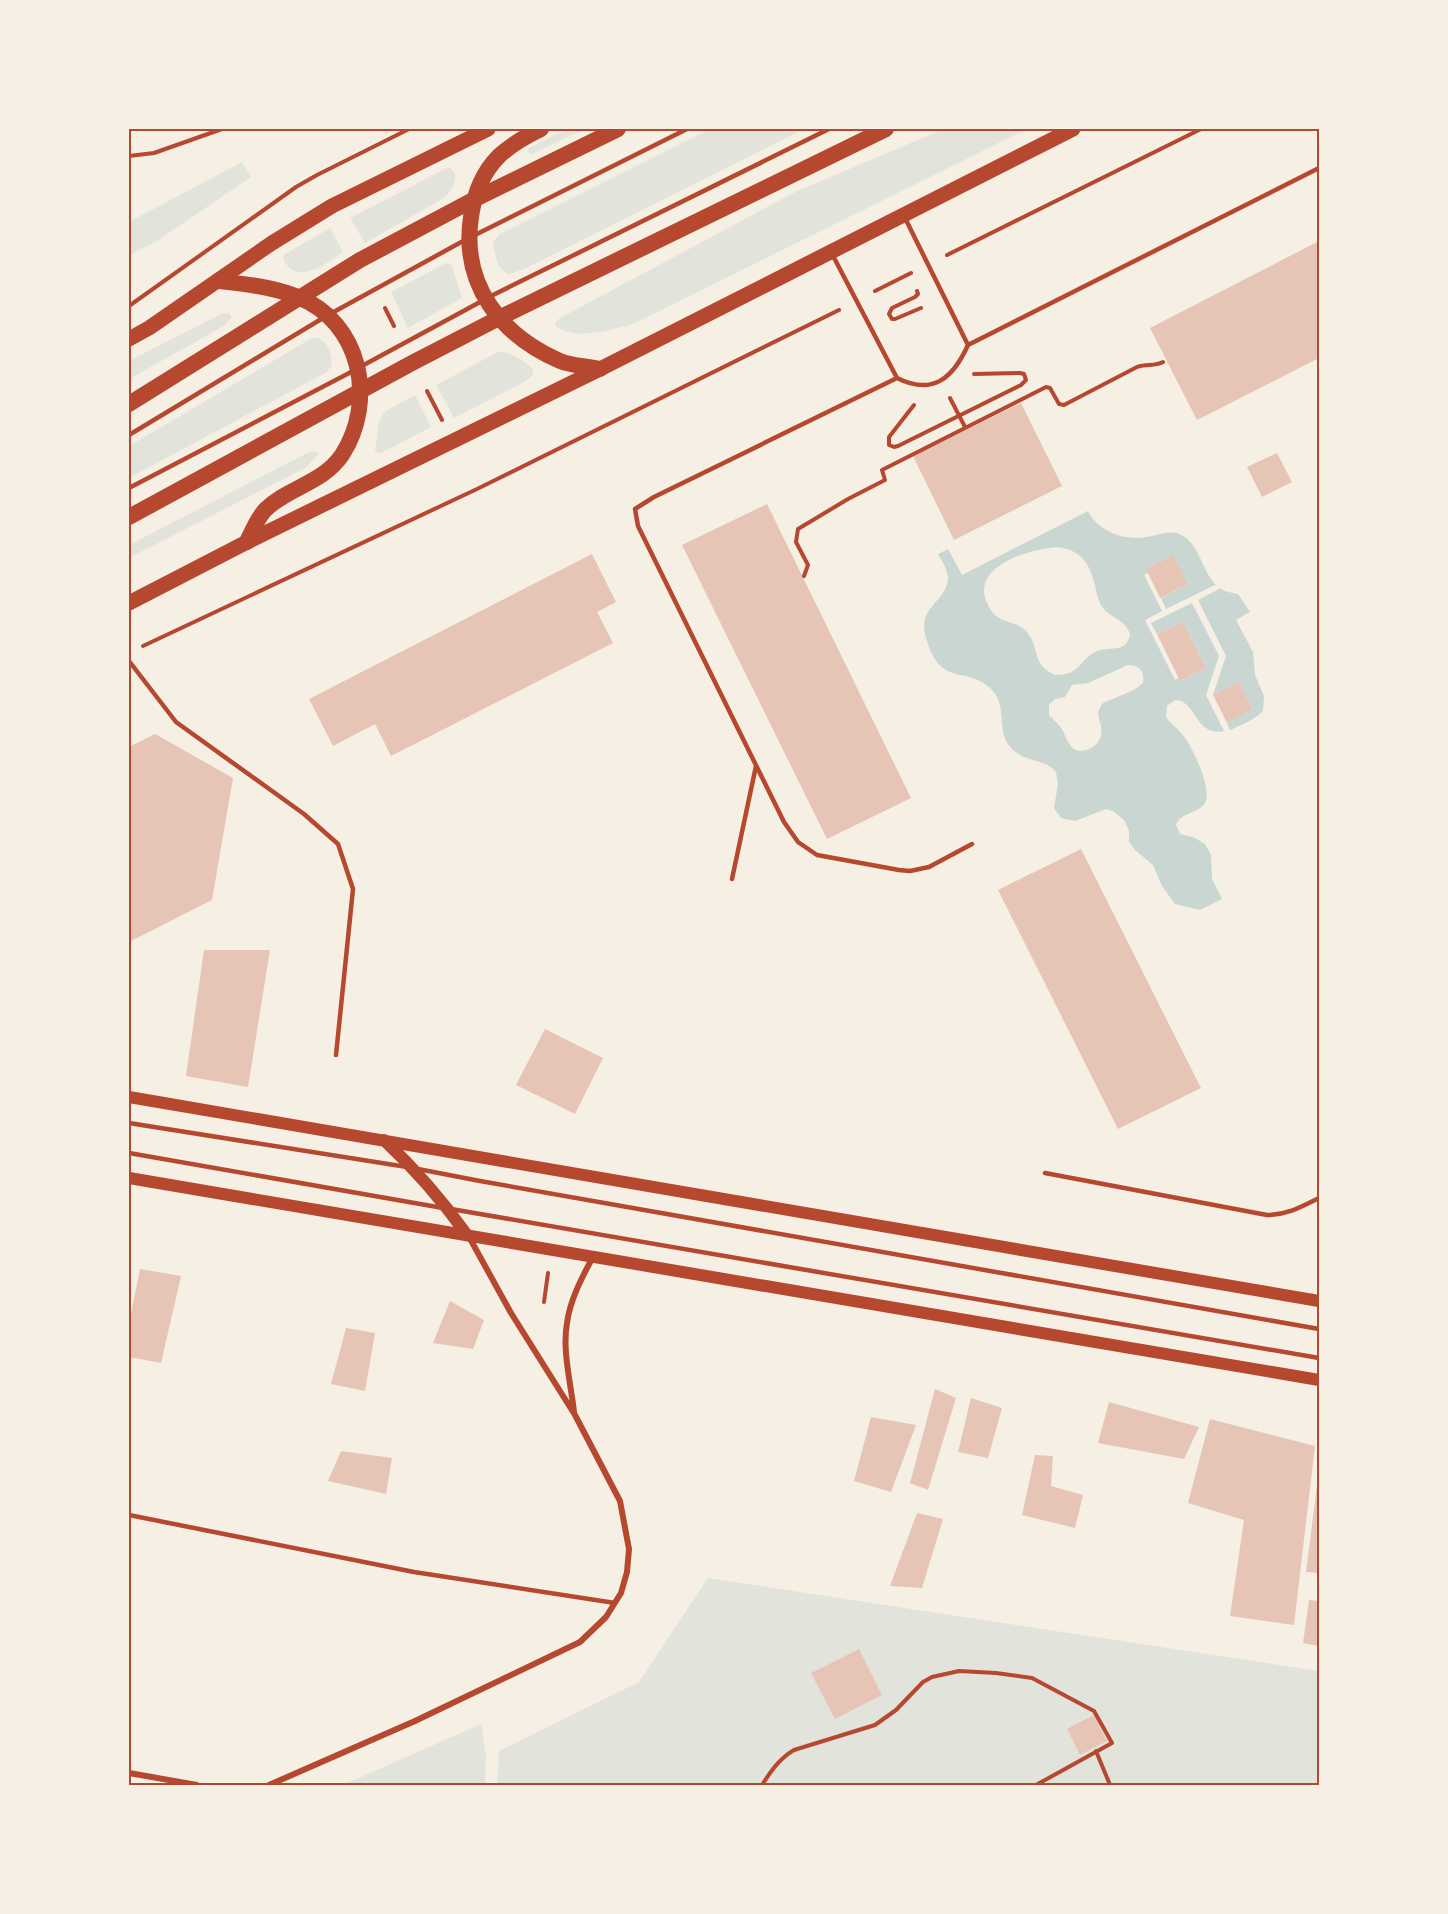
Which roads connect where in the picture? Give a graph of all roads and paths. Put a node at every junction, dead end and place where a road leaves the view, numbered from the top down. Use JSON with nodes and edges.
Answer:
{"nodes":[{"id":1,"x":222,"y":129,"type":"edge"},
{"id":2,"x":410,"y":129,"type":"edge"},
{"id":3,"x":488,"y":129,"type":"edge"},
{"id":4,"x":541,"y":129,"type":"edge"},
{"id":5,"x":618,"y":129,"type":"edge"},
{"id":6,"x":687,"y":129,"type":"edge"},
{"id":7,"x":829,"y":129,"type":"edge"},
{"id":8,"x":886,"y":129,"type":"edge"},
{"id":9,"x":1073,"y":129,"type":"edge"},
{"id":10,"x":1201,"y":129,"type":"edge"},
{"id":11,"x":129,"y":156,"type":"edge"},
{"id":12,"x":1319,"y":168,"type":"edge"},
{"id":13,"x":473,"y":200,"type":"junction"},
{"id":14,"x":903,"y":214,"type":"junction"},
{"id":15,"x":468,"y":238,"type":"junction"},
{"id":16,"x":830,"y":252,"type":"junction"},
{"id":17,"x":928,"y":264,"type":"junction"},
{"id":18,"x":909,"y":274,"type":"junction"},
{"id":19,"x":218,"y":281,"type":"junction"},
{"id":20,"x":300,"y":298,"type":"junction"},
{"id":21,"x":381,"y":299,"type":"dead end"},
{"id":22,"x":486,"y":299,"type":"junction"},
{"id":23,"x":856,"y":301,"type":"junction"},
{"id":24,"x":129,"y":306,"type":"edge"},
{"id":25,"x":921,"y":308,"type":"dead end"},
{"id":26,"x":328,"y":315,"type":"junction"},
{"id":27,"x":499,"y":318,"type":"junction"},
{"id":28,"x":398,"y":334,"type":"dead end"},
{"id":29,"x":129,"y":339,"type":"edge"},
{"id":30,"x":968,"y":345,"type":"junction"},
{"id":31,"x":1163,"y":362,"type":"dead end"},
{"id":32,"x":358,"y":368,"type":"junction"},
{"id":33,"x":600,"y":369,"type":"junction"},
{"id":34,"x":950,"y":375,"type":"junction"},
{"id":35,"x":897,"y":378,"type":"junction"},
{"id":36,"x":929,"y":386,"type":"junction"},
{"id":37,"x":427,"y":391,"type":"dead end"},
{"id":38,"x":362,"y":392,"type":"junction"},
{"id":39,"x":950,"y":399,"type":"dead end"},
{"id":40,"x":129,"y":404,"type":"edge"},
{"id":41,"x":959,"y":416,"type":"junction"},
{"id":42,"x":443,"y":422,"type":"dead end"},
{"id":43,"x":965,"y":427,"type":"junction"},
{"id":44,"x":129,"y":435,"type":"edge"},
{"id":45,"x":129,"y":488,"type":"edge"},
{"id":46,"x":129,"y":517,"type":"edge"},
{"id":47,"x":247,"y":542,"type":"junction"},
{"id":48,"x":804,"y":576,"type":"dead end"},
{"id":49,"x":129,"y":603,"type":"edge"},
{"id":50,"x":140,"y":648,"type":"dead end"},
{"id":51,"x":129,"y":660,"type":"edge"},
{"id":52,"x":756,"y":766,"type":"junction"},
{"id":53,"x":972,"y":844,"type":"dead end"},
{"id":54,"x":732,"y":879,"type":"dead end"},
{"id":55,"x":336,"y":1055,"type":"dead end"},
{"id":56,"x":129,"y":1097,"type":"edge"},
{"id":57,"x":129,"y":1123,"type":"edge"},
{"id":58,"x":384,"y":1140,"type":"junction"},
{"id":59,"x":129,"y":1153,"type":"edge"},
{"id":60,"x":413,"y":1168,"type":"junction"},
{"id":61,"x":1045,"y":1173,"type":"dead end"},
{"id":62,"x":129,"y":1178,"type":"edge"},
{"id":63,"x":1319,"y":1197,"type":"edge"},
{"id":64,"x":449,"y":1209,"type":"junction"},
{"id":65,"x":467,"y":1234,"type":"junction"},
{"id":66,"x":593,"y":1257,"type":"junction"},
{"id":67,"x":573,"y":1301,"type":"junction"},
{"id":68,"x":1319,"y":1301,"type":"edge"},
{"id":69,"x":511,"y":1313,"type":"junction"},
{"id":70,"x":1319,"y":1329,"type":"edge"},
{"id":71,"x":1319,"y":1358,"type":"edge"},
{"id":72,"x":1319,"y":1380,"type":"edge"},
{"id":73,"x":575,"y":1415,"type":"junction"},
{"id":74,"x":129,"y":1515,"type":"edge"},
{"id":75,"x":615,"y":1603,"type":"junction"},
{"id":76,"x":1096,"y":1751,"type":"junction"},
{"id":77,"x":129,"y":1773,"type":"edge"},
{"id":78,"x":197,"y":1785,"type":"edge"},
{"id":79,"x":269,"y":1785,"type":"edge"},
{"id":80,"x":762,"y":1785,"type":"edge"},
{"id":81,"x":1036,"y":1785,"type":"edge"},
{"id":82,"x":1110,"y":1785,"type":"edge"}],
"edges":[{"from":1,"to":11,"type":"path"},
{"from":2,"to":24,"type":"path"},
{"from":3,"to":19,"type":"main road"},
{"from":4,"to":13,"type":"highway"},
{"from":5,"to":13,"type":"highway"},
{"from":6,"to":15,"type":"lane"},
{"from":7,"to":22,"type":"lane"},
{"from":8,"to":27,"type":"highway"},
{"from":9,"to":14,"type":"main road"},
{"from":10,"to":17,"type":"path"},
{"from":12,"to":30,"type":"lane"},
{"from":13,"to":15,"type":"highway"},
{"from":13,"to":20,"type":"highway"},
{"from":14,"to":16,"type":"main road"},
{"from":14,"to":17,"type":"lane"},
{"from":15,"to":22,"type":"highway"},
{"from":15,"to":26,"type":"lane"},
{"from":16,"to":23,"type":"lane"},
{"from":16,"to":33,"type":"main road"},
{"from":17,"to":18,"type":"path"},
{"from":17,"to":30,"type":"lane"},
{"from":18,"to":23,"type":"path"},
{"from":18,"to":25,"type":"path"},
{"from":19,"to":20,"type":"highway"},
{"from":19,"to":29,"type":"main road"},
{"from":20,"to":26,"type":"highway"},
{"from":20,"to":40,"type":"highway"},
{"from":21,"to":28,"type":"path"},
{"from":22,"to":27,"type":"highway"},
{"from":22,"to":32,"type":"lane"},
{"from":23,"to":35,"type":"lane"},
{"from":23,"to":50,"type":"path"},
{"from":26,"to":32,"type":"highway"},
{"from":26,"to":44,"type":"lane"},
{"from":27,"to":33,"type":"highway"},
{"from":27,"to":38,"type":"highway"},
{"from":30,"to":34,"type":"lane"},
{"from":31,"to":43,"type":"path"},
{"from":32,"to":38,"type":"highway"},
{"from":32,"to":45,"type":"lane"},
{"from":33,"to":47,"type":"main road"},
{"from":34,"to":36,"type":"lane"},
{"from":34,"to":41,"type":"path"},
{"from":35,"to":36,"type":"lane"},
{"from":35,"to":52,"type":"lane"},
{"from":36,"to":41,"type":"path"},
{"from":37,"to":42,"type":"path"},
{"from":38,"to":46,"type":"highway"},
{"from":38,"to":47,"type":"highway"},
{"from":39,"to":41,"type":"path"},
{"from":41,"to":43,"type":"path"},
{"from":43,"to":48,"type":"path"},
{"from":47,"to":49,"type":"main road"},
{"from":51,"to":55,"type":"lane"},
{"from":52,"to":53,"type":"lane"},
{"from":52,"to":54,"type":"lane"},
{"from":56,"to":58,"type":"main road"},
{"from":57,"to":60,"type":"lane"},
{"from":58,"to":60,"type":"main road"},
{"from":58,"to":68,"type":"main road"},
{"from":59,"to":64,"type":"lane"},
{"from":60,"to":64,"type":"main road"},
{"from":60,"to":70,"type":"lane"},
{"from":61,"to":63,"type":"lane"},
{"from":62,"to":65,"type":"main road"},
{"from":64,"to":65,"type":"main road"},
{"from":64,"to":71,"type":"lane"},
{"from":65,"to":66,"type":"main road"},
{"from":65,"to":69,"type":"street"},
{"from":66,"to":67,"type":"street"},
{"from":66,"to":72,"type":"main road"},
{"from":67,"to":69,"type":"path"},
{"from":67,"to":73,"type":"street"},
{"from":69,"to":73,"type":"street"},
{"from":73,"to":75,"type":"street"},
{"from":74,"to":75,"type":"lane"},
{"from":75,"to":79,"type":"street"},
{"from":76,"to":80,"type":"path"},
{"from":76,"to":81,"type":"path"},
{"from":76,"to":82,"type":"path"},
{"from":77,"to":78,"type":"street"}]}
